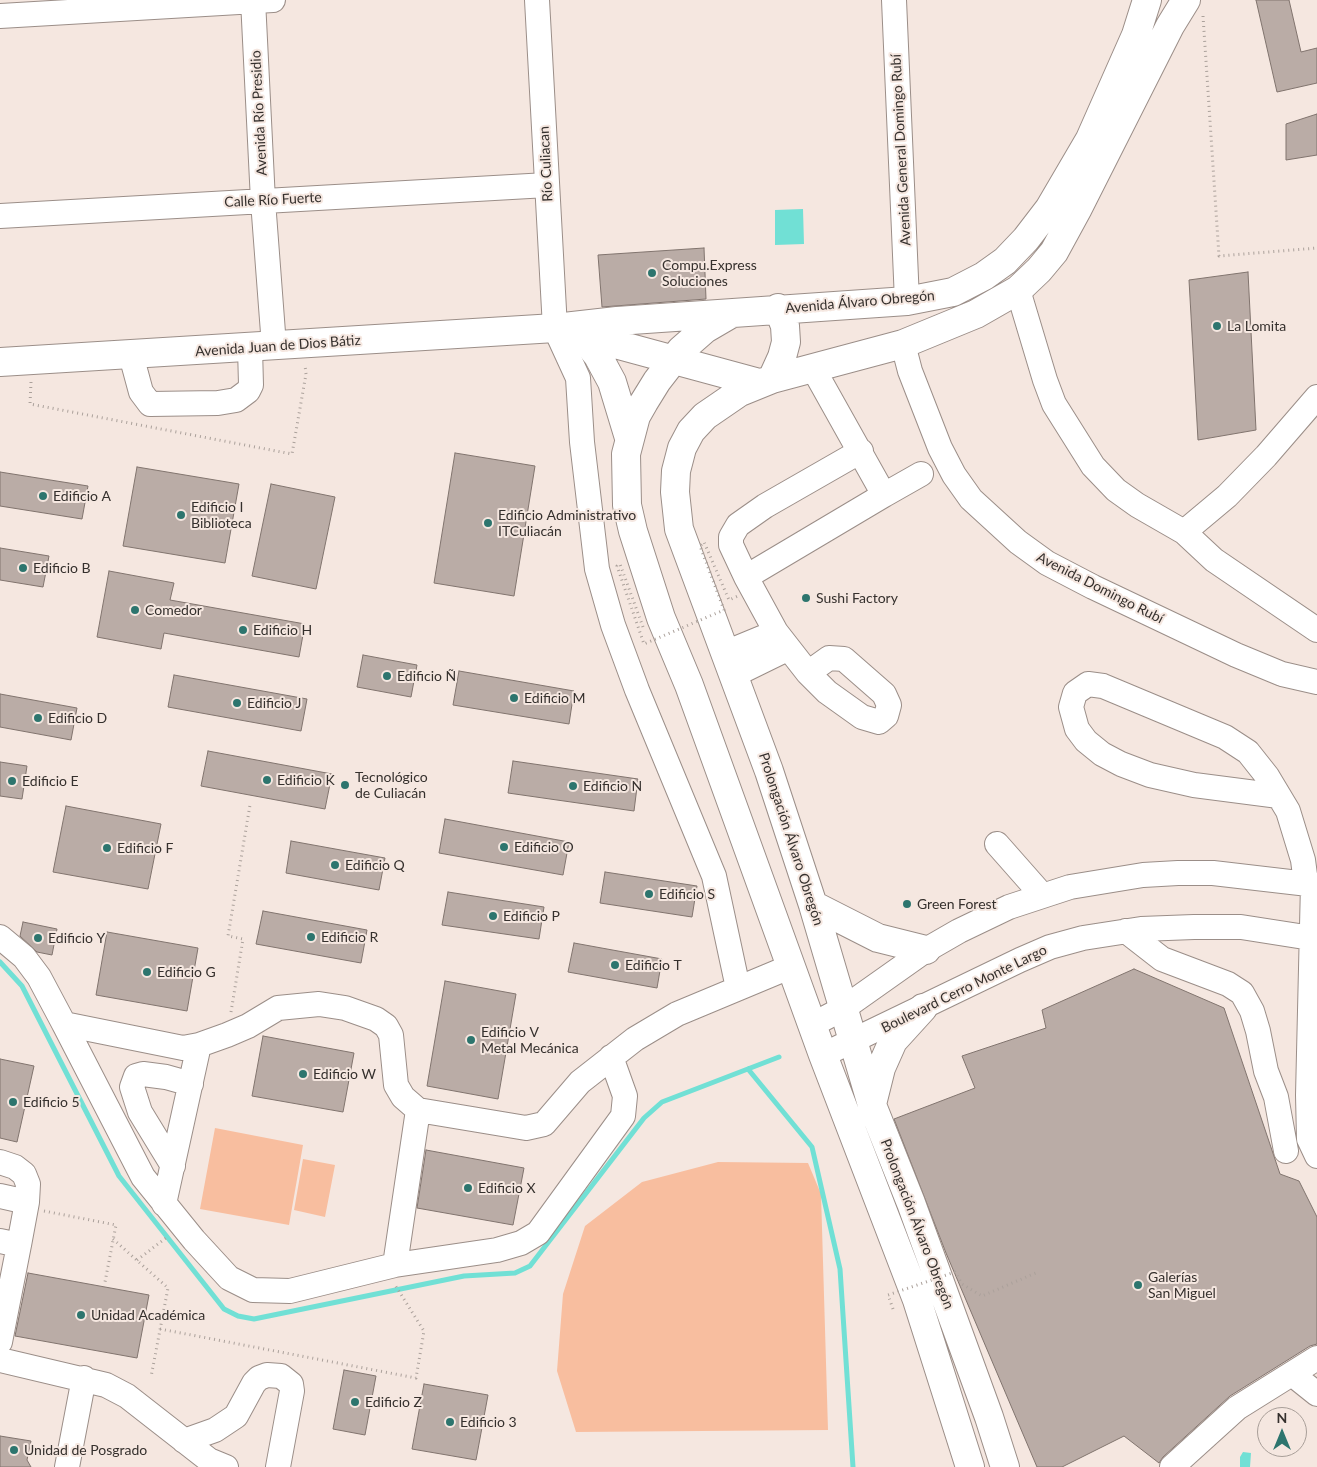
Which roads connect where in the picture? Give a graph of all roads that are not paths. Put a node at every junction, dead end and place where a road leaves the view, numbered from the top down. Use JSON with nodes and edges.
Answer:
{"nodes":[{"id":1,"x":260,"y":0,"type":"edge"},
{"id":2,"x":537,"y":0,"type":"edge"},
{"id":3,"x":894,"y":0,"type":"edge"},
{"id":4,"x":1147,"y":0,"type":"edge"},
{"id":5,"x":1194,"y":5,"type":"edge"},
{"id":6,"x":0,"y":16,"type":"edge"},
{"id":7,"x":547,"y":185,"type":"junction"},
{"id":8,"x":263,"y":201,"type":"junction"},
{"id":9,"x":0,"y":216,"type":"edge"},
{"id":10,"x":1018,"y":290,"type":"junction"},
{"id":11,"x":907,"y":300,"type":"junction"},
{"id":12,"x":778,"y":308,"type":"junction"},
{"id":13,"x":735,"y":312,"type":"junction"},
{"id":14,"x":568,"y":331,"type":"junction"},
{"id":15,"x":903,"y":344,"type":"junction"},
{"id":16,"x":262,"y":347,"type":"junction"},
{"id":17,"x":131,"y":355,"type":"junction"},
{"id":18,"x":672,"y":360,"type":"junction"},
{"id":19,"x":0,"y":362,"type":"edge"},
{"id":20,"x":814,"y":370,"type":"junction"},
{"id":21,"x":766,"y":381,"type":"junction"},
{"id":22,"x":1317,"y":397,"type":"edge"},
{"id":23,"x":629,"y":438,"type":"junction"},
{"id":24,"x":861,"y":451,"type":"junction"},
{"id":25,"x":921,"y":474,"type":"dead end"},
{"id":26,"x":884,"y":494,"type":"junction"},
{"id":27,"x":1184,"y":532,"type":"junction"},
{"id":28,"x":742,"y":586,"type":"junction"},
{"id":29,"x":1317,"y":630,"type":"edge"},
{"id":30,"x":781,"y":640,"type":"junction"},
{"id":31,"x":730,"y":664,"type":"junction"},
{"id":32,"x":808,"y":673,"type":"dead end"},
{"id":33,"x":1317,"y":682,"type":"edge"},
{"id":34,"x":1279,"y":796,"type":"junction"},
{"id":35,"x":997,"y":844,"type":"dead end"},
{"id":36,"x":1312,"y":884,"type":"edge"},
{"id":37,"x":1042,"y":895,"type":"junction"},
{"id":38,"x":813,"y":906,"type":"junction"},
{"id":39,"x":1126,"y":931,"type":"junction"},
{"id":40,"x":0,"y":937,"type":"edge"},
{"id":41,"x":1314,"y":939,"type":"edge"},
{"id":42,"x":926,"y":950,"type":"junction"},
{"id":43,"x":792,"y":966,"type":"junction"},
{"id":44,"x":738,"y":988,"type":"junction"},
{"id":45,"x":844,"y":1008,"type":"junction"},
{"id":46,"x":922,"y":1008,"type":"junction"},
{"id":47,"x":64,"y":1024,"type":"junction"},
{"id":48,"x":812,"y":1025,"type":"junction"},
{"id":49,"x":854,"y":1042,"type":"junction"},
{"id":50,"x":199,"y":1046,"type":"junction"},
{"id":51,"x":824,"y":1055,"type":"junction"},
{"id":52,"x":611,"y":1057,"type":"junction"},
{"id":53,"x":191,"y":1084,"type":"junction"},
{"id":54,"x":1312,"y":1094,"type":"edge"},
{"id":55,"x":1276,"y":1097,"type":"junction"},
{"id":56,"x":872,"y":1105,"type":"junction"},
{"id":57,"x":418,"y":1110,"type":"junction"},
{"id":58,"x":1314,"y":1144,"type":"edge"},
{"id":59,"x":1286,"y":1151,"type":"dead end"},
{"id":60,"x":0,"y":1162,"type":"edge"},
{"id":61,"x":172,"y":1166,"type":"junction"},
{"id":62,"x":0,"y":1196,"type":"edge"},
{"id":63,"x":27,"y":1204,"type":"junction"},
{"id":64,"x":164,"y":1204,"type":"junction"},
{"id":65,"x":9,"y":1243,"type":"edge"},
{"id":66,"x":395,"y":1274,"type":"junction"},
{"id":67,"x":0,"y":1342,"type":"edge"},
{"id":68,"x":1317,"y":1358,"type":"edge"},
{"id":69,"x":0,"y":1360,"type":"edge"},
{"id":70,"x":1292,"y":1374,"type":"junction"},
{"id":71,"x":84,"y":1378,"type":"junction"},
{"id":72,"x":1317,"y":1394,"type":"edge"},
{"id":73,"x":184,"y":1442,"type":"junction"},
{"id":74,"x":67,"y":1467,"type":"edge"},
{"id":75,"x":226,"y":1467,"type":"edge"},
{"id":76,"x":278,"y":1467,"type":"edge"},
{"id":77,"x":970,"y":1467,"type":"edge"},
{"id":78,"x":1006,"y":1467,"type":"edge"},
{"id":79,"x":1172,"y":1467,"type":"edge"}],
"edges":[{"from":1,"to":6,"type":"street"},
{"from":1,"to":8,"type":"street","name":"Avenida Río Presidio"},
{"from":2,"to":7,"type":"street","name":"Río Culiacan"},
{"from":3,"to":11,"type":"street","name":"Avenida General Domingo Rubí"},
{"from":4,"to":11,"type":"main road","name":"Avenida Álvaro Obregón"},
{"from":5,"to":10,"type":"main road"},
{"from":7,"to":8,"type":"street","name":"Calle Río Fuerte"},
{"from":7,"to":14,"type":"street","name":"Río Culiacan"},
{"from":8,"to":9,"type":"street","name":"Calle Río Fuerte"},
{"from":8,"to":16,"type":"street","name":"Avenida Río Presidio"},
{"from":10,"to":15,"type":"main road"},
{"from":10,"to":27,"type":"street"},
{"from":11,"to":12,"type":"main road","name":"Avenida Álvaro Obregón"},
{"from":12,"to":13,"type":"main road","name":"Avenida Álvaro Obregón"},
{"from":12,"to":21,"type":"main road"},
{"from":13,"to":14,"type":"main road","name":"Avenida Juan de Dios Bátiz"},
{"from":13,"to":18,"type":"main road","name":"Prolongación Álvaro Obregón"},
{"from":14,"to":16,"type":"main road","name":"Avenida Juan de Dios Bátiz"},
{"from":14,"to":18,"type":"main road","name":"Avenida Juan de Dios Bátiz"},
{"from":14,"to":23,"type":"main road"},
{"from":14,"to":44,"type":"street"},
{"from":15,"to":20,"type":"main road","name":"Prolongación Álvaro Obregón"},
{"from":15,"to":33,"type":"street","name":"Avenida Domingo Rubí"},
{"from":16,"to":17,"type":"main road","name":"Avenida Juan de Dios Bátiz"},
{"from":16,"to":17,"type":"street","name":"Avenida Río Presidio"},
{"from":17,"to":19,"type":"main road","name":"Avenida Juan de Dios Bátiz"},
{"from":18,"to":21,"type":"main road","name":"Avenida Juan de Dios Bátiz"},
{"from":18,"to":23,"type":"main road","name":"Prolongación Álvaro Obregón"},
{"from":20,"to":21,"type":"main road","name":"Prolongación Álvaro Obregón"},
{"from":20,"to":24,"type":"street"},
{"from":21,"to":31,"type":"main road","name":"Prolongación Álvaro Obregón"},
{"from":22,"to":27,"type":"street"},
{"from":23,"to":43,"type":"main road","name":"Prolongación Álvaro Obregón"},
{"from":24,"to":26,"type":"street"},
{"from":24,"to":28,"type":"street"},
{"from":25,"to":26,"type":"street"},
{"from":26,"to":28,"type":"street"},
{"from":27,"to":29,"type":"street"},
{"from":28,"to":30,"type":"street"},
{"from":30,"to":31,"type":"street"},
{"from":30,"to":32,"type":"street"},
{"from":31,"to":38,"type":"main road","name":"Prolongación Álvaro Obregón"},
{"from":34,"to":34,"type":"street"},
{"from":34,"to":36,"type":"street"},
{"from":35,"to":37,"type":"street"},
{"from":36,"to":37,"type":"street"},
{"from":36,"to":41,"type":"street"},
{"from":37,"to":42,"type":"street"},
{"from":38,"to":42,"type":"main road"},
{"from":38,"to":45,"type":"main road","name":"Prolongación Álvaro Obregón"},
{"from":39,"to":41,"type":"street","name":"Boulevard Cerro Monte Largo"},
{"from":39,"to":46,"type":"street","name":"Boulevard Cerro Monte Largo"},
{"from":39,"to":55,"type":"street"},
{"from":40,"to":47,"type":"street"},
{"from":41,"to":54,"type":"street"},
{"from":42,"to":45,"type":"street"},
{"from":43,"to":44,"type":"street"},
{"from":43,"to":48,"type":"main road","name":"Prolongación Álvaro Obregón"},
{"from":44,"to":52,"type":"street"},
{"from":45,"to":48,"type":"street"},
{"from":45,"to":49,"type":"main road","name":"Prolongación Álvaro Obregón"},
{"from":46,"to":49,"type":"street","name":"Boulevard Cerro Monte Largo"},
{"from":46,"to":56,"type":"main road"},
{"from":47,"to":50,"type":"street"},
{"from":47,"to":64,"type":"street"},
{"from":48,"to":51,"type":"main road","name":"Prolongación Álvaro Obregón"},
{"from":49,"to":51,"type":"street","name":"Boulevard Cerro Monte Largo"},
{"from":49,"to":56,"type":"main road","name":"Prolongación Álvaro Obregón"},
{"from":50,"to":53,"type":"street"},
{"from":50,"to":57,"type":"street"},
{"from":51,"to":77,"type":"main road","name":"Prolongación Álvaro Obregón"},
{"from":52,"to":57,"type":"street"},
{"from":52,"to":66,"type":"street"},
{"from":53,"to":61,"type":"street"},
{"from":53,"to":61,"type":"street"},
{"from":54,"to":55,"type":"street"},
{"from":54,"to":58,"type":"street"},
{"from":55,"to":59,"type":"street"},
{"from":56,"to":78,"type":"main road","name":"Prolongación Álvaro Obregón"},
{"from":57,"to":66,"type":"street"},
{"from":60,"to":63,"type":"street"},
{"from":61,"to":64,"type":"street"},
{"from":62,"to":63,"type":"street"},
{"from":63,"to":65,"type":"street"},
{"from":64,"to":66,"type":"street"},
{"from":65,"to":67,"type":"street"},
{"from":68,"to":70,"type":"street"},
{"from":69,"to":71,"type":"street"},
{"from":70,"to":72,"type":"street"},
{"from":70,"to":79,"type":"street"},
{"from":71,"to":73,"type":"street"},
{"from":71,"to":74,"type":"street"},
{"from":73,"to":75,"type":"street"},
{"from":73,"to":76,"type":"street"}]}
